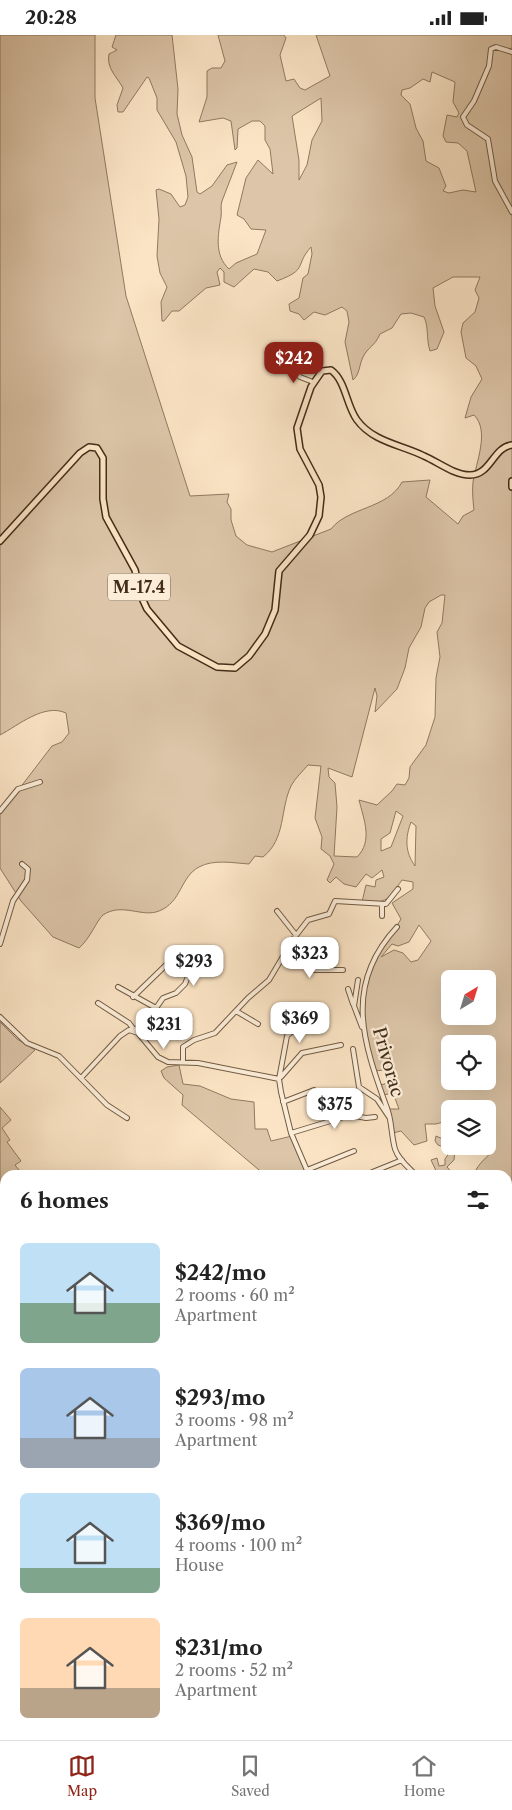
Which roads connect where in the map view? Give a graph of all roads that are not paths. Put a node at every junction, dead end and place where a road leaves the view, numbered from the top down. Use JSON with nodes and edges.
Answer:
{"nodes":[{"id":1,"x":512,"y":52,"type":"edge"},
{"id":2,"x":512,"y":212,"type":"edge"},
{"id":3,"x":284,"y":363,"type":"dead end"},
{"id":4,"x":313,"y":382,"type":"junction"},
{"id":5,"x":512,"y":445,"type":"edge"},
{"id":6,"x":512,"y":481,"type":"edge"},
{"id":7,"x":512,"y":487,"type":"edge"},
{"id":8,"x":0,"y":541,"type":"edge"},
{"id":9,"x":40,"y":782,"type":"dead end"},
{"id":10,"x":0,"y":811,"type":"edge"},
{"id":11,"x":22,"y":864,"type":"dead end"},
{"id":12,"x":398,"y":889,"type":"dead end"},
{"id":13,"x":382,"y":906,"type":"junction"},
{"id":14,"x":277,"y":911,"type":"dead end"},
{"id":15,"x":382,"y":916,"type":"dead end"},
{"id":16,"x":397,"y":927,"type":"dead end"},
{"id":17,"x":296,"y":935,"type":"junction"},
{"id":18,"x":0,"y":944,"type":"edge"},
{"id":19,"x":199,"y":948,"type":"dead end"},
{"id":20,"x":282,"y":958,"type":"junction"},
{"id":21,"x":167,"y":964,"type":"dead end"},
{"id":22,"x":343,"y":970,"type":"dead end"},
{"id":23,"x":118,"y":987,"type":"dead end"},
{"id":24,"x":348,"y":989,"type":"dead end"},
{"id":25,"x":134,"y":997,"type":"junction"},
{"id":26,"x":362,"y":1001,"type":"junction"},
{"id":27,"x":98,"y":1003,"type":"dead end"},
{"id":28,"x":354,"y":1006,"type":"junction"},
{"id":29,"x":156,"y":1008,"type":"junction"},
{"id":30,"x":236,"y":1011,"type":"junction"},
{"id":31,"x":0,"y":1017,"type":"edge"},
{"id":32,"x":300,"y":1023,"type":"dead end"},
{"id":33,"x":258,"y":1024,"type":"dead end"},
{"id":34,"x":363,"y":1029,"type":"junction"},
{"id":35,"x":136,"y":1030,"type":"junction"},
{"id":36,"x":341,"y":1045,"type":"dead end"},
{"id":37,"x":352,"y":1049,"type":"dead end"},
{"id":38,"x":183,"y":1062,"type":"junction"},
{"id":39,"x":81,"y":1079,"type":"junction"},
{"id":40,"x":279,"y":1079,"type":"junction"},
{"id":41,"x":314,"y":1090,"type":"dead end"},
{"id":42,"x":283,"y":1102,"type":"junction"},
{"id":43,"x":374,"y":1117,"type":"dead end"},
{"id":44,"x":127,"y":1118,"type":"dead end"},
{"id":45,"x":390,"y":1119,"type":"junction"},
{"id":46,"x":291,"y":1133,"type":"junction"},
{"id":47,"x":354,"y":1151,"type":"dead end"},
{"id":48,"x":402,"y":1160,"type":"junction"},
{"id":49,"x":307,"y":1170,"type":"edge"},
{"id":50,"x":314,"y":1170,"type":"edge"},
{"id":51,"x":377,"y":1170,"type":"edge"},
{"id":52,"x":411,"y":1170,"type":"edge"}],
"edges":[{"from":1,"to":2,"type":"street"},
{"from":3,"to":4,"type":"street"},
{"from":4,"to":5,"type":"main road"},
{"from":4,"to":8,"type":"main road","number":"M-17.4"},
{"from":6,"to":7,"type":"main road"},
{"from":9,"to":10,"type":"street"},
{"from":11,"to":18,"type":"street"},
{"from":12,"to":13,"type":"street"},
{"from":13,"to":15,"type":"street"},
{"from":13,"to":17,"type":"street"},
{"from":14,"to":17,"type":"street"},
{"from":16,"to":26,"type":"street","name":"Privorac"},
{"from":17,"to":20,"type":"street"},
{"from":19,"to":29,"type":"street"},
{"from":20,"to":22,"type":"street"},
{"from":20,"to":30,"type":"street"},
{"from":21,"to":25,"type":"street"},
{"from":23,"to":25,"type":"street"},
{"from":24,"to":28,"type":"street"},
{"from":25,"to":29,"type":"street"},
{"from":26,"to":28,"type":"street"},
{"from":26,"to":34,"type":"street","name":"Privorac"},
{"from":27,"to":35,"type":"street"},
{"from":28,"to":34,"type":"street"},
{"from":29,"to":35,"type":"street"},
{"from":30,"to":33,"type":"street"},
{"from":30,"to":38,"type":"street"},
{"from":31,"to":39,"type":"street"},
{"from":32,"to":40,"type":"street"},
{"from":34,"to":45,"type":"street","name":"Privorac"},
{"from":35,"to":38,"type":"street"},
{"from":35,"to":39,"type":"street"},
{"from":36,"to":40,"type":"street"},
{"from":37,"to":45,"type":"street"},
{"from":38,"to":40,"type":"street"},
{"from":39,"to":44,"type":"street"},
{"from":40,"to":42,"type":"street"},
{"from":41,"to":42,"type":"street"},
{"from":42,"to":46,"type":"street"},
{"from":43,"to":46,"type":"street"},
{"from":45,"to":48,"type":"street","name":"Privorac"},
{"from":46,"to":49,"type":"street"},
{"from":47,"to":50,"type":"street"},
{"from":48,"to":51,"type":"street"},
{"from":48,"to":52,"type":"street","name":"Privorac"}]}
